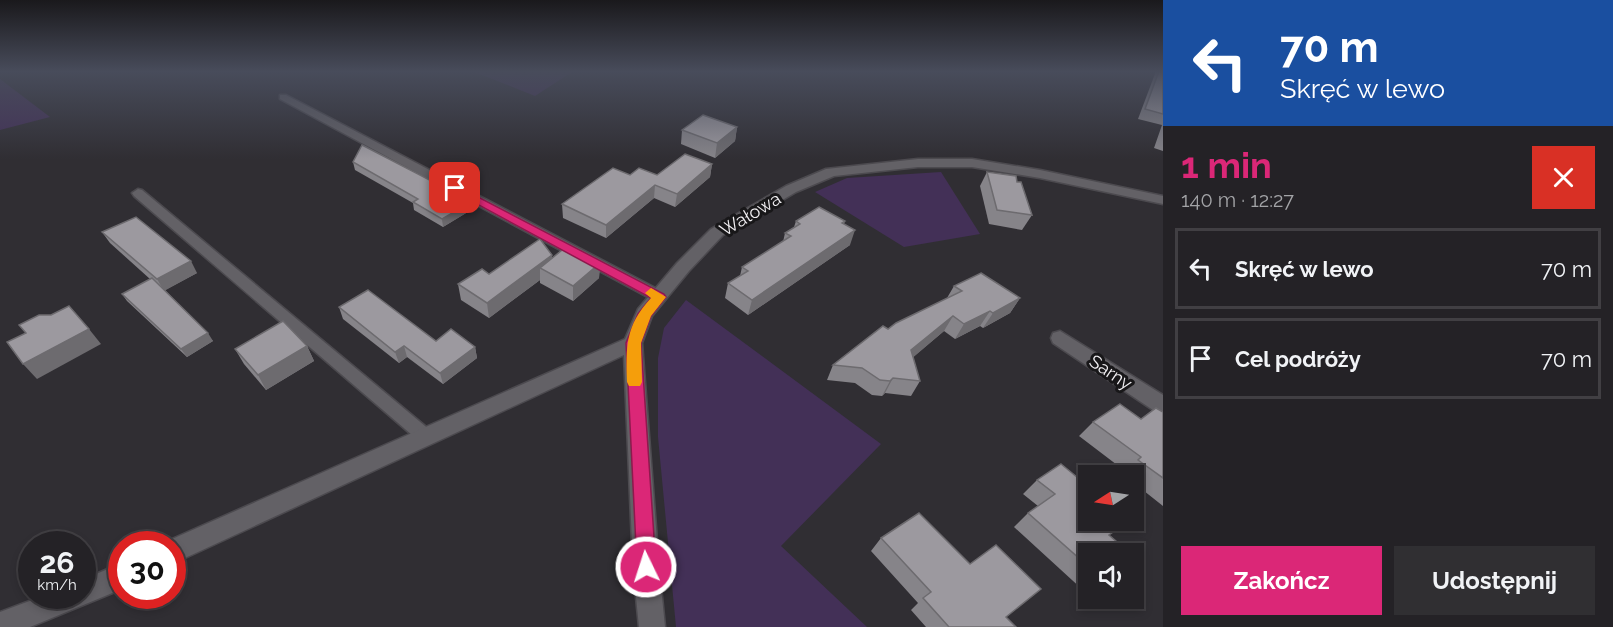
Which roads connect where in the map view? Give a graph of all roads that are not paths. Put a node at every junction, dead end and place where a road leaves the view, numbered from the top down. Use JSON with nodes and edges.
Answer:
{"nodes":[{"id":1,"x":289,"y":100,"type":"edge"},
{"id":2,"x":138,"y":192,"type":"dead end"},
{"id":3,"x":1163,"y":200,"type":"edge"},
{"id":4,"x":660,"y":297,"type":"junction"},
{"id":5,"x":1060,"y":338,"type":"dead end"},
{"id":6,"x":633,"y":343,"type":"junction"},
{"id":7,"x":1163,"y":406,"type":"edge"},
{"id":8,"x":425,"y":436,"type":"junction"},
{"id":9,"x":186,"y":546,"type":"edge"},
{"id":10,"x":42,"y":609,"type":"edge"},
{"id":11,"x":0,"y":625,"type":"edge"},
{"id":12,"x":652,"y":627,"type":"edge"}],
"edges":[{"from":1,"to":4,"type":"lane"},
{"from":2,"to":8,"type":"lane"},
{"from":3,"to":4,"type":"street","name":"Wałowa"},
{"from":4,"to":6,"type":"street","name":"Wałowa"},
{"from":5,"to":7,"type":"street","name":"Sarny"},
{"from":6,"to":8,"type":"street"},
{"from":6,"to":12,"type":"street","name":"Wałowa"},
{"from":8,"to":9,"type":"street"},
{"from":10,"to":11,"type":"street"}]}
